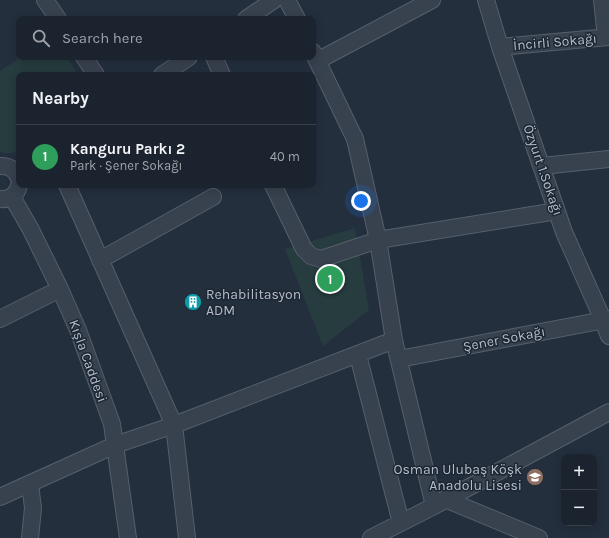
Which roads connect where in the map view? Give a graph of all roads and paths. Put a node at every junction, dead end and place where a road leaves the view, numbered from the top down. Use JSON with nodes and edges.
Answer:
{"nodes":[{"id":1,"x":44,"y":0,"type":"edge"},
{"id":2,"x":274,"y":0,"type":"edge"},
{"id":3,"x":288,"y":0,"type":"edge"},
{"id":4,"x":432,"y":0,"type":"edge"},
{"id":5,"x":486,"y":0,"type":"edge"},
{"id":6,"x":602,"y":0,"type":"edge"},
{"id":7,"x":56,"y":16,"type":"edge"},
{"id":8,"x":250,"y":16,"type":"edge"},
{"id":9,"x":296,"y":16,"type":"edge"},
{"id":10,"x":607,"y":37,"type":"edge"},
{"id":11,"x":500,"y":47,"type":"junction"},
{"id":12,"x":316,"y":57,"type":"edge"},
{"id":13,"x":316,"y":59,"type":"edge"},
{"id":14,"x":86,"y":60,"type":"edge"},
{"id":15,"x":184,"y":60,"type":"edge"},
{"id":16,"x":215,"y":60,"type":"edge"},
{"id":17,"x":94,"y":72,"type":"edge"},
{"id":18,"x":166,"y":72,"type":"edge"},
{"id":19,"x":221,"y":72,"type":"edge"},
{"id":20,"x":609,"y":159,"type":"edge"},
{"id":21,"x":6,"y":164,"type":"edge"},
{"id":22,"x":542,"y":166,"type":"junction"},
{"id":23,"x":68,"y":188,"type":"edge"},
{"id":24,"x":274,"y":188,"type":"edge"},
{"id":25,"x":11,"y":191,"type":"edge"},
{"id":26,"x":213,"y":197,"type":"dead end"},
{"id":27,"x":557,"y":211,"type":"junction"},
{"id":28,"x":378,"y":240,"type":"junction"},
{"id":29,"x":100,"y":260,"type":"junction"},
{"id":30,"x":60,"y":289,"type":"junction"},
{"id":31,"x":0,"y":319,"type":"edge"},
{"id":32,"x":606,"y":319,"type":"edge"},
{"id":33,"x":609,"y":336,"type":"edge"},
{"id":34,"x":394,"y":340,"type":"junction"},
{"id":35,"x":358,"y":355,"type":"junction"},
{"id":36,"x":399,"y":359,"type":"junction"},
{"id":37,"x":609,"y":412,"type":"edge"},
{"id":38,"x":174,"y":426,"type":"junction"},
{"id":39,"x":115,"y":445,"type":"junction"},
{"id":40,"x":30,"y":484,"type":"junction"},
{"id":41,"x":0,"y":497,"type":"edge"},
{"id":42,"x":439,"y":503,"type":"junction"},
{"id":43,"x":401,"y":523,"type":"junction"},
{"id":44,"x":30,"y":538,"type":"edge"},
{"id":45,"x":128,"y":538,"type":"edge"},
{"id":46,"x":187,"y":538,"type":"edge"},
{"id":47,"x":371,"y":538,"type":"edge"},
{"id":48,"x":539,"y":538,"type":"edge"}],
"edges":[{"from":1,"to":7,"type":"street"},
{"from":2,"to":8,"type":"street"},
{"from":3,"to":9,"type":"street"},
{"from":4,"to":12,"type":"street"},
{"from":5,"to":11,"type":"street","name":"Özyurt 1.Sokağı"},
{"from":6,"to":10,"type":"street"},
{"from":10,"to":11,"type":"street","name":"İncirli Sokağı"},
{"from":11,"to":22,"type":"street","name":"Özyurt 1.Sokağı"},
{"from":13,"to":28,"type":"street"},
{"from":14,"to":17,"type":"street"},
{"from":15,"to":18,"type":"street"},
{"from":16,"to":19,"type":"street"},
{"from":20,"to":22,"type":"street"},
{"from":21,"to":25,"type":"street","name":"Kışla Caddesi"},
{"from":22,"to":27,"type":"street","name":"Özyurt 1.Sokağı"},
{"from":23,"to":29,"type":"street"},
{"from":24,"to":28,"type":"street"},
{"from":25,"to":30,"type":"street","name":"Kışla Caddesi"},
{"from":26,"to":29,"type":"street"},
{"from":27,"to":28,"type":"street"},
{"from":27,"to":32,"type":"street","name":"Özyurt 1.Sokağı"},
{"from":28,"to":34,"type":"street"},
{"from":29,"to":38,"type":"street"},
{"from":30,"to":31,"type":"street"},
{"from":30,"to":39,"type":"street","name":"Kışla Caddesi"},
{"from":32,"to":33,"type":"street","name":"Özyurt 1.Sokağı"},
{"from":32,"to":36,"type":"street","name":"Şener Sokağı"},
{"from":34,"to":35,"type":"street"},
{"from":34,"to":36,"type":"street"},
{"from":35,"to":38,"type":"street"},
{"from":35,"to":43,"type":"street"},
{"from":36,"to":42,"type":"street"},
{"from":37,"to":42,"type":"street"},
{"from":38,"to":39,"type":"street"},
{"from":38,"to":46,"type":"street"},
{"from":39,"to":40,"type":"street"},
{"from":39,"to":45,"type":"street","name":"Kışla Caddesi"},
{"from":40,"to":41,"type":"street"},
{"from":40,"to":44,"type":"street"},
{"from":42,"to":43,"type":"street"},
{"from":42,"to":48,"type":"street"},
{"from":43,"to":47,"type":"street"}]}
